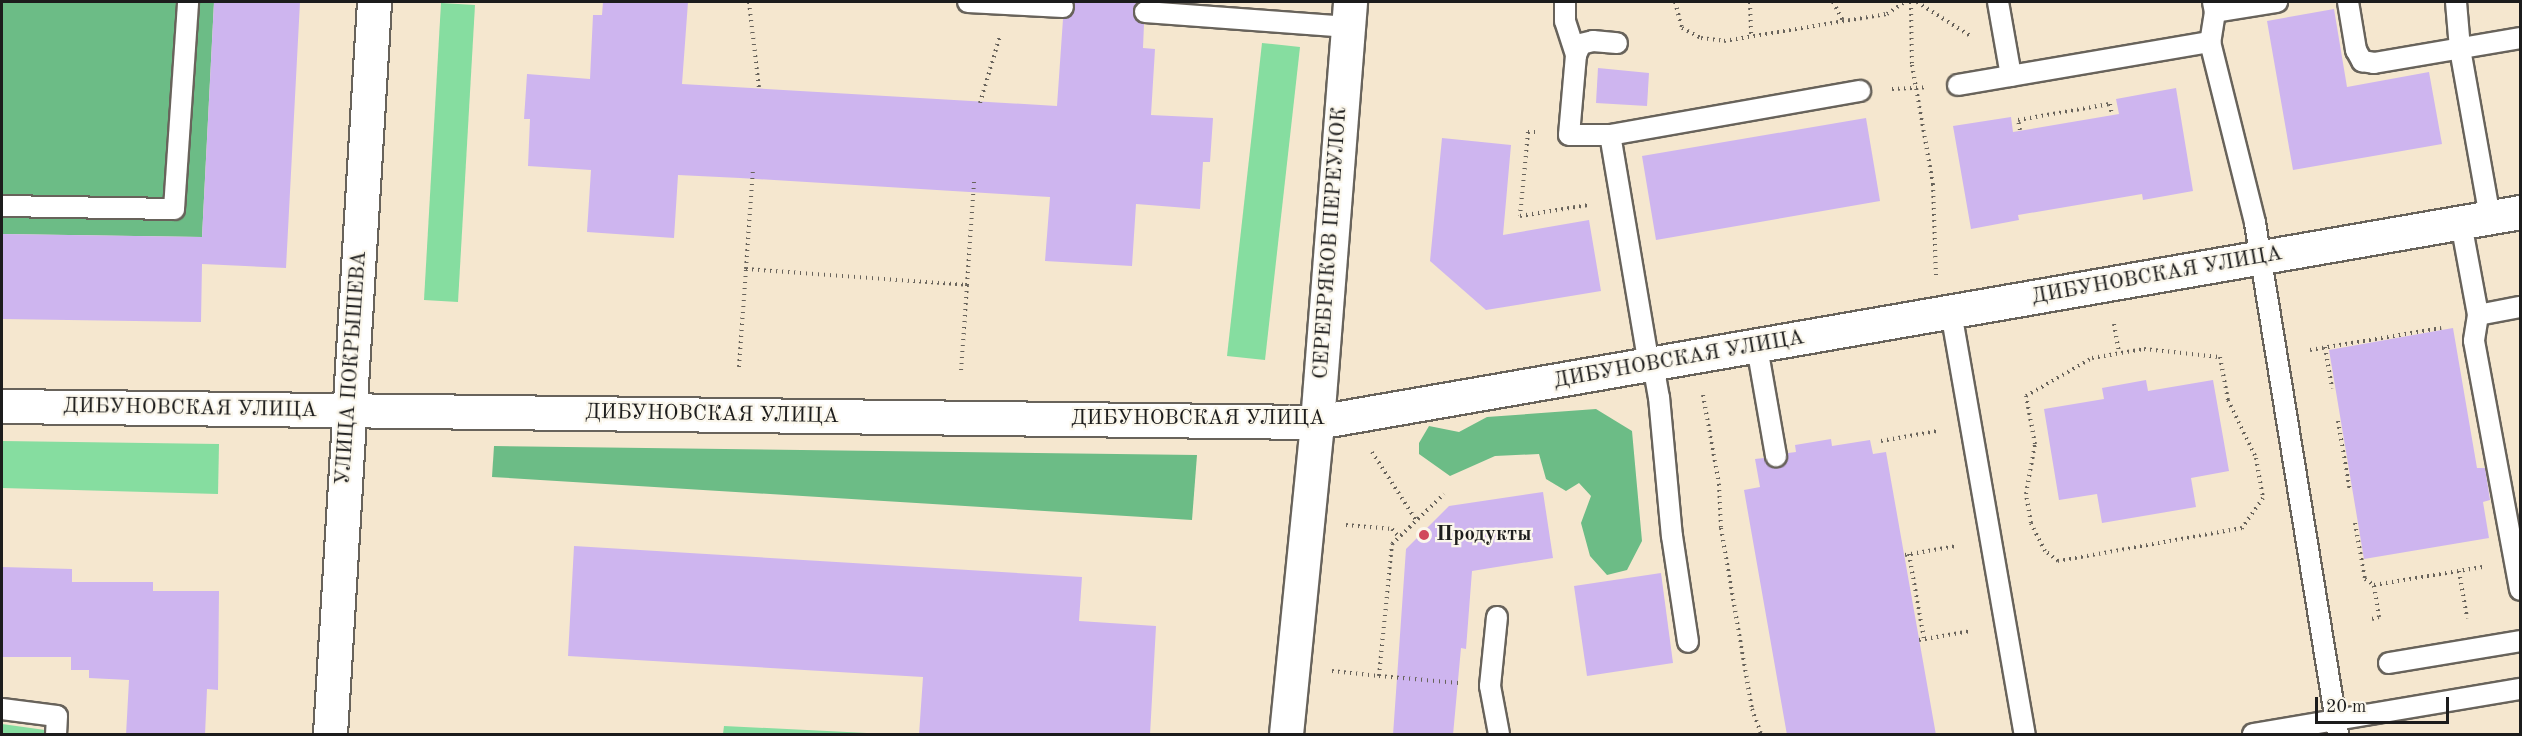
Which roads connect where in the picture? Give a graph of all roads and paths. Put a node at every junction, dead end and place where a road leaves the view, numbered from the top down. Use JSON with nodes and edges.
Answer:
{"nodes":[{"id":1,"x":188,"y":2,"type":"edge"},
{"id":2,"x":374,"y":2,"type":"edge"},
{"id":3,"x":749,"y":2,"type":"edge"},
{"id":4,"x":968,"y":2,"type":"edge"},
{"id":5,"x":1565,"y":2,"type":"edge"},
{"id":6,"x":1675,"y":2,"type":"edge"},
{"id":7,"x":1750,"y":2,"type":"edge"},
{"id":8,"x":1833,"y":2,"type":"edge"},
{"id":9,"x":1905,"y":2,"type":"edge"},
{"id":10,"x":1911,"y":2,"type":"edge"},
{"id":11,"x":1917,"y":2,"type":"edge"},
{"id":12,"x":1998,"y":2,"type":"edge"},
{"id":13,"x":2277,"y":2,"type":"edge"},
{"id":14,"x":2348,"y":2,"type":"edge"},
{"id":15,"x":2456,"y":2,"type":"edge"},
{"id":16,"x":1010,"y":3,"type":"edge"},
{"id":17,"x":1063,"y":7,"type":"dead end"},
{"id":18,"x":2214,"y":7,"type":"edge"},
{"id":19,"x":1145,"y":12,"type":"dead end"},
{"id":20,"x":1349,"y":14,"type":"edge"},
{"id":21,"x":1843,"y":21,"type":"junction"},
{"id":22,"x":1751,"y":37,"type":"junction"},
{"id":23,"x":2520,"y":38,"type":"edge"},
{"id":24,"x":2210,"y":42,"type":"junction"},
{"id":25,"x":1617,"y":43,"type":"dead end"},
{"id":26,"x":2460,"y":49,"type":"junction"},
{"id":27,"x":1575,"y":55,"type":"junction"},
{"id":28,"x":2010,"y":68,"type":"junction"},
{"id":29,"x":1958,"y":86,"type":"joint"},
{"id":30,"x":759,"y":88,"type":"dead end"},
{"id":31,"x":1916,"y":88,"type":"junction"},
{"id":32,"x":1860,"y":92,"type":"joint"},
{"id":33,"x":980,"y":103,"type":"dead end"},
{"id":34,"x":2112,"y":115,"type":"dead end"},
{"id":35,"x":2020,"y":130,"type":"dead end"},
{"id":36,"x":1569,"y":135,"type":"junction"},
{"id":37,"x":1610,"y":135,"type":"junction"},
{"id":38,"x":753,"y":169,"type":"dead end"},
{"id":39,"x":974,"y":181,"type":"dead end"},
{"id":40,"x":2,"y":206,"type":"edge"},
{"id":41,"x":1622,"y":207,"type":"junction"},
{"id":42,"x":2490,"y":218,"type":"edge"},
{"id":43,"x":2261,"y":258,"type":"junction"},
{"id":44,"x":746,"y":269,"type":"junction"},
{"id":45,"x":1937,"y":278,"type":"dead end"},
{"id":46,"x":967,"y":285,"type":"junction"},
{"id":47,"x":2520,"y":307,"type":"edge"},
{"id":48,"x":1951,"y":312,"type":"junction"},
{"id":49,"x":2478,"y":315,"type":"junction"},
{"id":50,"x":2112,"y":318,"type":"dead end"},
{"id":51,"x":2446,"y":327,"type":"dead end"},
{"id":52,"x":1757,"y":347,"type":"junction"},
{"id":53,"x":2325,"y":347,"type":"junction"},
{"id":54,"x":2119,"y":353,"type":"junction"},
{"id":55,"x":2276,"y":356,"type":"junction"},
{"id":56,"x":1651,"y":365,"type":"junction"},
{"id":57,"x":739,"y":367,"type":"dead end"},
{"id":58,"x":961,"y":371,"type":"dead end"},
{"id":59,"x":1702,"y":388,"type":"dead end"},
{"id":60,"x":2332,"y":388,"type":"dead end"},
{"id":61,"x":2,"y":406,"type":"edge"},
{"id":62,"x":350,"y":411,"type":"junction"},
{"id":63,"x":2338,"y":421,"type":"dead end"},
{"id":64,"x":1317,"y":422,"type":"junction"},
{"id":65,"x":1937,"y":431,"type":"dead end"},
{"id":66,"x":1881,"y":441,"type":"dead end"},
{"id":67,"x":1371,"y":451,"type":"dead end"},
{"id":68,"x":1776,"y":456,"type":"dead end"},
{"id":69,"x":2350,"y":491,"type":"dead end"},
{"id":70,"x":1444,"y":494,"type":"dead end"},
{"id":71,"x":1416,"y":520,"type":"junction"},
{"id":72,"x":2355,"y":523,"type":"dead end"},
{"id":73,"x":1343,"y":525,"type":"dead end"},
{"id":74,"x":1399,"y":537,"type":"junction"},
{"id":75,"x":1956,"y":546,"type":"dead end"},
{"id":76,"x":2493,"y":565,"type":"dead end"},
{"id":77,"x":2459,"y":571,"type":"junction"},
{"id":78,"x":2374,"y":585,"type":"junction"},
{"id":79,"x":2520,"y":590,"type":"edge"},
{"id":80,"x":1497,"y":617,"type":"dead end"},
{"id":81,"x":2372,"y":619,"type":"dead end"},
{"id":82,"x":1971,"y":631,"type":"dead end"},
{"id":83,"x":2520,"y":641,"type":"edge"},
{"id":84,"x":1688,"y":642,"type":"dead end"},
{"id":85,"x":2473,"y":649,"type":"junction"},
{"id":86,"x":2389,"y":663,"type":"dead end"},
{"id":87,"x":1329,"y":670,"type":"dead end"},
{"id":88,"x":1379,"y":676,"type":"junction"},
{"id":89,"x":1490,"y":686,"type":"junction"},
{"id":90,"x":2520,"y":689,"type":"edge"},
{"id":91,"x":2,"y":709,"type":"edge"},
{"id":92,"x":2337,"y":728,"type":"edge"},
{"id":93,"x":56,"y":735,"type":"edge"},
{"id":94,"x":330,"y":735,"type":"edge"},
{"id":95,"x":1286,"y":735,"type":"edge"},
{"id":96,"x":1499,"y":735,"type":"edge"},
{"id":97,"x":1761,"y":735,"type":"edge"},
{"id":98,"x":2025,"y":735,"type":"edge"},
{"id":99,"x":2253,"y":735,"type":"edge"}],
"edges":[{"from":1,"to":40,"type":"lane"},
{"from":2,"to":62,"type":"street","name":"УЛИЦА ПОКРЫШЕВА"},
{"from":3,"to":30,"type":"path"},
{"from":4,"to":16,"type":"lane"},
{"from":5,"to":27,"type":"lane"},
{"from":6,"to":22,"type":"path"},
{"from":7,"to":22,"type":"path"},
{"from":8,"to":21,"type":"path"},
{"from":9,"to":21,"type":"path"},
{"from":10,"to":31,"type":"path"},
{"from":11,"to":28,"type":"path"},
{"from":12,"to":28,"type":"lane"},
{"from":13,"to":18,"type":"lane"},
{"from":14,"to":26,"type":"lane"},
{"from":15,"to":26,"type":"lane"},
{"from":16,"to":17,"type":"lane"},
{"from":16,"to":33,"type":"path"},
{"from":18,"to":24,"type":"lane"},
{"from":19,"to":20,"type":"lane"},
{"from":20,"to":64,"type":"street","name":"СЕРЕБРЯКОВ ПЕРЕУЛОК"},
{"from":21,"to":22,"type":"path"},
{"from":23,"to":26,"type":"lane"},
{"from":24,"to":28,"type":"lane"},
{"from":24,"to":43,"type":"lane"},
{"from":25,"to":27,"type":"lane"},
{"from":26,"to":42,"type":"lane"},
{"from":27,"to":36,"type":"lane"},
{"from":28,"to":29,"type":"lane"},
{"from":29,"to":31,"type":"path"},
{"from":31,"to":32,"type":"path"},
{"from":31,"to":45,"type":"path"},
{"from":32,"to":37,"type":"lane"},
{"from":34,"to":35,"type":"path"},
{"from":36,"to":37,"type":"lane"},
{"from":36,"to":41,"type":"path"},
{"from":37,"to":41,"type":"lane"},
{"from":38,"to":44,"type":"path"},
{"from":39,"to":46,"type":"path"},
{"from":41,"to":56,"type":"lane"},
{"from":42,"to":43,"type":"street","name":"ДИБУНОВСКАЯ УЛИЦА"},
{"from":42,"to":49,"type":"lane"},
{"from":43,"to":48,"type":"street","name":"ДИБУНОВСКАЯ УЛИЦА"},
{"from":43,"to":55,"type":"lane"},
{"from":44,"to":46,"type":"path"},
{"from":44,"to":57,"type":"path"},
{"from":46,"to":58,"type":"path"},
{"from":47,"to":49,"type":"lane"},
{"from":48,"to":52,"type":"street","name":"ДИБУНОВСКАЯ УЛИЦА"},
{"from":48,"to":98,"type":"lane"},
{"from":49,"to":79,"type":"lane"},
{"from":50,"to":54,"type":"path"},
{"from":51,"to":53,"type":"path"},
{"from":52,"to":56,"type":"street","name":"ДИБУНОВСКАЯ УЛИЦА"},
{"from":52,"to":68,"type":"lane"},
{"from":53,"to":55,"type":"path"},
{"from":53,"to":60,"type":"path"},
{"from":54,"to":54,"type":"path"},
{"from":55,"to":92,"type":"lane"},
{"from":56,"to":64,"type":"street","name":"ДИБУНОВСКАЯ УЛИЦА"},
{"from":56,"to":84,"type":"lane"},
{"from":59,"to":97,"type":"path"},
{"from":61,"to":62,"type":"street","name":"ДИБУНОВСКАЯ УЛИЦА"},
{"from":62,"to":64,"type":"street","name":"ДИБУНОВСКАЯ УЛИЦА"},
{"from":62,"to":94,"type":"street","name":"УЛИЦА ПОКРЫШЕВА"},
{"from":63,"to":69,"type":"path"},
{"from":64,"to":95,"type":"street","name":"СЕРЕБРЯКОВ ПЕРЕУЛОК"},
{"from":65,"to":66,"type":"path"},
{"from":67,"to":71,"type":"path"},
{"from":70,"to":71,"type":"path"},
{"from":71,"to":74,"type":"path"},
{"from":72,"to":78,"type":"path"},
{"from":73,"to":74,"type":"path"},
{"from":74,"to":88,"type":"path"},
{"from":75,"to":82,"type":"path"},
{"from":76,"to":77,"type":"path"},
{"from":77,"to":78,"type":"path"},
{"from":77,"to":85,"type":"path"},
{"from":78,"to":81,"type":"path"},
{"from":80,"to":89,"type":"lane"},
{"from":83,"to":85,"type":"lane"},
{"from":85,"to":86,"type":"lane"},
{"from":87,"to":88,"type":"path"},
{"from":88,"to":89,"type":"path"},
{"from":89,"to":96,"type":"lane"},
{"from":90,"to":92,"type":"lane"},
{"from":91,"to":93,"type":"lane"},
{"from":92,"to":99,"type":"lane"}]}
